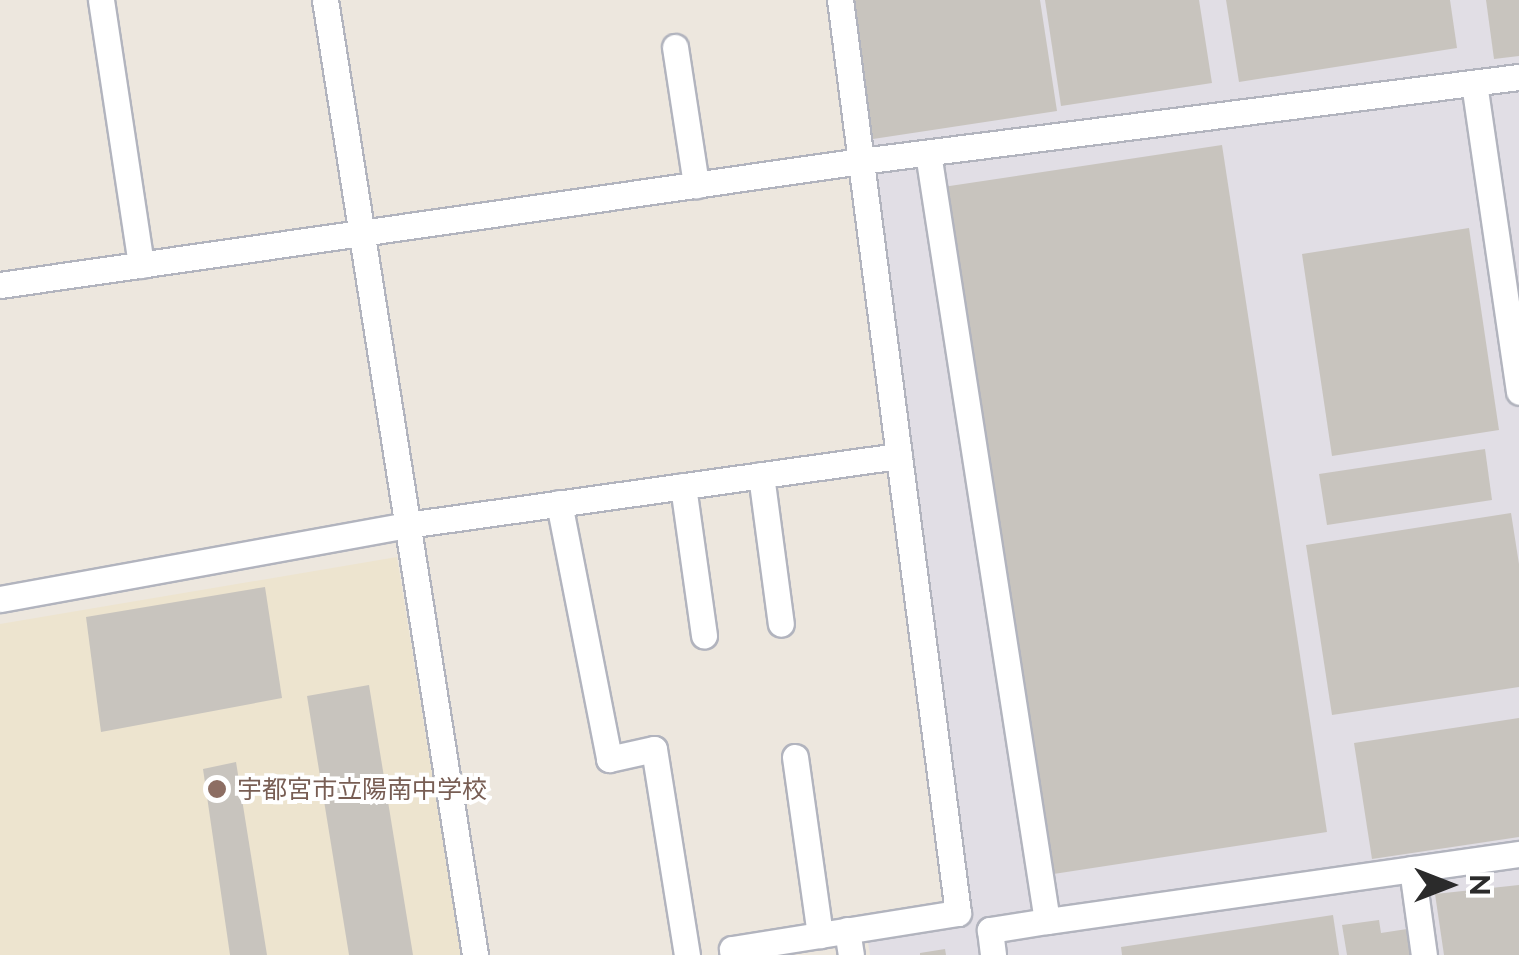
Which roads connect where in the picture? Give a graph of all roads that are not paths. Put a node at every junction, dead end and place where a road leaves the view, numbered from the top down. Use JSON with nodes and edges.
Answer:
{"nodes":[{"id":1,"x":101,"y":0,"type":"edge"},
{"id":2,"x":325,"y":0,"type":"edge"},
{"id":3,"x":840,"y":0,"type":"edge"},
{"id":4,"x":675,"y":47,"type":"dead end"},
{"id":5,"x":1519,"y":77,"type":"edge"},
{"id":6,"x":1474,"y":83,"type":"junction"},
{"id":7,"x":928,"y":152,"type":"junction"},
{"id":8,"x":860,"y":161,"type":"junction"},
{"id":9,"x":696,"y":185,"type":"junction"},
{"id":10,"x":361,"y":232,"type":"junction"},
{"id":11,"x":141,"y":266,"type":"junction"},
{"id":12,"x":0,"y":286,"type":"edge"},
{"id":13,"x":1519,"y":392,"type":"edge"},
{"id":14,"x":899,"y":456,"type":"junction"},
{"id":15,"x":761,"y":475,"type":"junction"},
{"id":16,"x":683,"y":486,"type":"junction"},
{"id":17,"x":559,"y":504,"type":"junction"},
{"id":18,"x":407,"y":525,"type":"junction"},
{"id":19,"x":0,"y":599,"type":"edge"},
{"id":20,"x":780,"y":624,"type":"dead end"},
{"id":21,"x":704,"y":636,"type":"dead end"},
{"id":22,"x":795,"y":758,"type":"dead end"},
{"id":23,"x":1519,"y":854,"type":"edge"},
{"id":24,"x":1412,"y":869,"type":"junction"},
{"id":25,"x":1048,"y":922,"type":"junction"},
{"id":26,"x":820,"y":934,"type":"junction"},
{"id":27,"x":849,"y":943,"type":"edge"},
{"id":28,"x":732,"y":952,"type":"edge"},
{"id":29,"x":475,"y":955,"type":"edge"},
{"id":30,"x":688,"y":955,"type":"edge"},
{"id":31,"x":696,"y":955,"type":"edge"},
{"id":32,"x":993,"y":955,"type":"edge"},
{"id":33,"x":1424,"y":955,"type":"edge"}],
"edges":[{"from":1,"to":11,"type":"street"},
{"from":2,"to":10,"type":"street"},
{"from":3,"to":8,"type":"street"},
{"from":4,"to":9,"type":"street"},
{"from":5,"to":6,"type":"street"},
{"from":6,"to":7,"type":"street"},
{"from":6,"to":13,"type":"street"},
{"from":7,"to":8,"type":"street"},
{"from":7,"to":25,"type":"street"},
{"from":8,"to":9,"type":"street"},
{"from":8,"to":14,"type":"street"},
{"from":9,"to":10,"type":"street"},
{"from":10,"to":11,"type":"street"},
{"from":10,"to":18,"type":"street"},
{"from":11,"to":12,"type":"street"},
{"from":14,"to":15,"type":"street"},
{"from":14,"to":27,"type":"street"},
{"from":15,"to":16,"type":"street"},
{"from":15,"to":20,"type":"street"},
{"from":16,"to":17,"type":"street"},
{"from":16,"to":21,"type":"street"},
{"from":17,"to":18,"type":"street"},
{"from":17,"to":30,"type":"street"},
{"from":18,"to":19,"type":"street"},
{"from":18,"to":29,"type":"street"},
{"from":22,"to":26,"type":"street"},
{"from":23,"to":24,"type":"street"},
{"from":24,"to":25,"type":"street"},
{"from":24,"to":33,"type":"street"},
{"from":25,"to":32,"type":"street"},
{"from":26,"to":27,"type":"street"},
{"from":26,"to":28,"type":"street"},
{"from":28,"to":31,"type":"street"}]}
